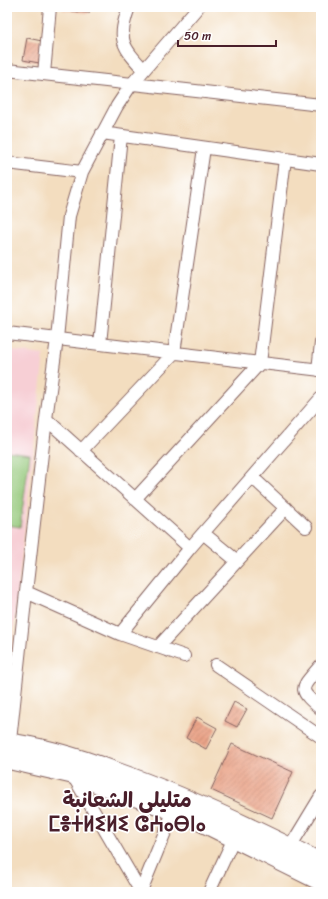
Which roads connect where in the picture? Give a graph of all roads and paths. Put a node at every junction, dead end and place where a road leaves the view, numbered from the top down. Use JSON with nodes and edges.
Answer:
{"nodes":[{"id":1,"x":50,"y":7,"type":"edge"},
{"id":2,"x":129,"y":7,"type":"edge"},
{"id":3,"x":198,"y":7,"type":"edge"},
{"id":4,"x":7,"y":70,"type":"edge"},
{"id":5,"x":144,"y":70,"type":"junction"},
{"id":6,"x":44,"y":74,"type":"junction"},
{"id":7,"x":132,"y":85,"type":"junction"},
{"id":8,"x":321,"y":105,"type":"edge"},
{"id":9,"x":102,"y":133,"type":"junction"},
{"id":10,"x":121,"y":136,"type":"junction"},
{"id":11,"x":204,"y":148,"type":"junction"},
{"id":12,"x":285,"y":159,"type":"junction"},
{"id":13,"x":7,"y":162,"type":"edge"},
{"id":14,"x":321,"y":164,"type":"edge"},
{"id":15,"x":82,"y":172,"type":"junction"},
{"id":16,"x":7,"y":333,"type":"edge"},
{"id":17,"x":58,"y":339,"type":"junction"},
{"id":18,"x":321,"y":343,"type":"edge"},
{"id":19,"x":100,"y":344,"type":"junction"},
{"id":20,"x":174,"y":352,"type":"junction"},
{"id":21,"x":260,"y":363,"type":"junction"},
{"id":22,"x":320,"y":370,"type":"edge"},
{"id":23,"x":321,"y":398,"type":"edge"},
{"id":24,"x":46,"y":419,"type":"junction"},
{"id":25,"x":81,"y":451,"type":"junction"},
{"id":26,"x":252,"y":477,"type":"junction"},
{"id":27,"x":135,"y":499,"type":"junction"},
{"id":28,"x":286,"y":508,"type":"junction"},
{"id":29,"x":306,"y":527,"type":"dead end"},
{"id":30,"x":203,"y":533,"type":"junction"},
{"id":31,"x":190,"y":548,"type":"junction"},
{"id":32,"x":237,"y":561,"type":"junction"},
{"id":33,"x":26,"y":592,"type":"junction"},
{"id":34,"x":120,"y":634,"type":"junction"},
{"id":35,"x":158,"y":647,"type":"junction"},
{"id":36,"x":184,"y":656,"type":"dead end"},
{"id":37,"x":216,"y":665,"type":"dead end"},
{"id":38,"x":321,"y":665,"type":"edge"},
{"id":39,"x":321,"y":709,"type":"edge"},
{"id":40,"x":321,"y":736,"type":"edge"},
{"id":41,"x":8,"y":751,"type":"edge"},
{"id":42,"x":72,"y":774,"type":"junction"},
{"id":43,"x":321,"y":796,"type":"edge"},
{"id":44,"x":174,"y":810,"type":"junction"},
{"id":45,"x":234,"y":838,"type":"junction"},
{"id":46,"x":285,"y":854,"type":"junction"},
{"id":47,"x":321,"y":863,"type":"edge"},
{"id":48,"x":321,"y":881,"type":"edge"},
{"id":49,"x":141,"y":892,"type":"edge"},
{"id":50,"x":209,"y":892,"type":"edge"}],
"edges":[{"from":1,"to":6,"type":"street"},
{"from":2,"to":5,"type":"street"},
{"from":3,"to":5,"type":"street"},
{"from":4,"to":6,"type":"street"},
{"from":5,"to":7,"type":"street"},
{"from":6,"to":7,"type":"street"},
{"from":7,"to":8,"type":"street"},
{"from":7,"to":9,"type":"street"},
{"from":9,"to":10,"type":"street"},
{"from":9,"to":15,"type":"street"},
{"from":10,"to":11,"type":"street"},
{"from":10,"to":19,"type":"street"},
{"from":11,"to":12,"type":"street"},
{"from":11,"to":20,"type":"street"},
{"from":12,"to":14,"type":"street"},
{"from":12,"to":21,"type":"street"},
{"from":13,"to":15,"type":"street"},
{"from":15,"to":17,"type":"street"},
{"from":16,"to":17,"type":"street"},
{"from":17,"to":19,"type":"street"},
{"from":17,"to":24,"type":"street"},
{"from":18,"to":22,"type":"street"},
{"from":19,"to":20,"type":"street"},
{"from":20,"to":21,"type":"street"},
{"from":20,"to":25,"type":"street"},
{"from":21,"to":22,"type":"street"},
{"from":21,"to":27,"type":"street"},
{"from":23,"to":26,"type":"street"},
{"from":24,"to":25,"type":"street"},
{"from":24,"to":33,"type":"street"},
{"from":25,"to":27,"type":"street"},
{"from":26,"to":28,"type":"street"},
{"from":26,"to":30,"type":"street"},
{"from":27,"to":31,"type":"street"},
{"from":28,"to":29,"type":"street"},
{"from":28,"to":32,"type":"street"},
{"from":30,"to":31,"type":"street"},
{"from":30,"to":32,"type":"street"},
{"from":31,"to":34,"type":"street"},
{"from":32,"to":35,"type":"street"},
{"from":33,"to":34,"type":"street"},
{"from":33,"to":41,"type":"street"},
{"from":34,"to":35,"type":"street"},
{"from":35,"to":36,"type":"street"},
{"from":37,"to":40,"type":"street"},
{"from":38,"to":39,"type":"street"},
{"from":41,"to":42,"type":"main road"},
{"from":41,"to":46,"type":"main road"},
{"from":42,"to":44,"type":"main road"},
{"from":42,"to":49,"type":"street"},
{"from":43,"to":46,"type":"street"},
{"from":44,"to":45,"type":"main road"},
{"from":44,"to":49,"type":"street"},
{"from":45,"to":46,"type":"main road"},
{"from":45,"to":50,"type":"street"},
{"from":46,"to":47,"type":"main road"},
{"from":46,"to":48,"type":"main road"}]}
